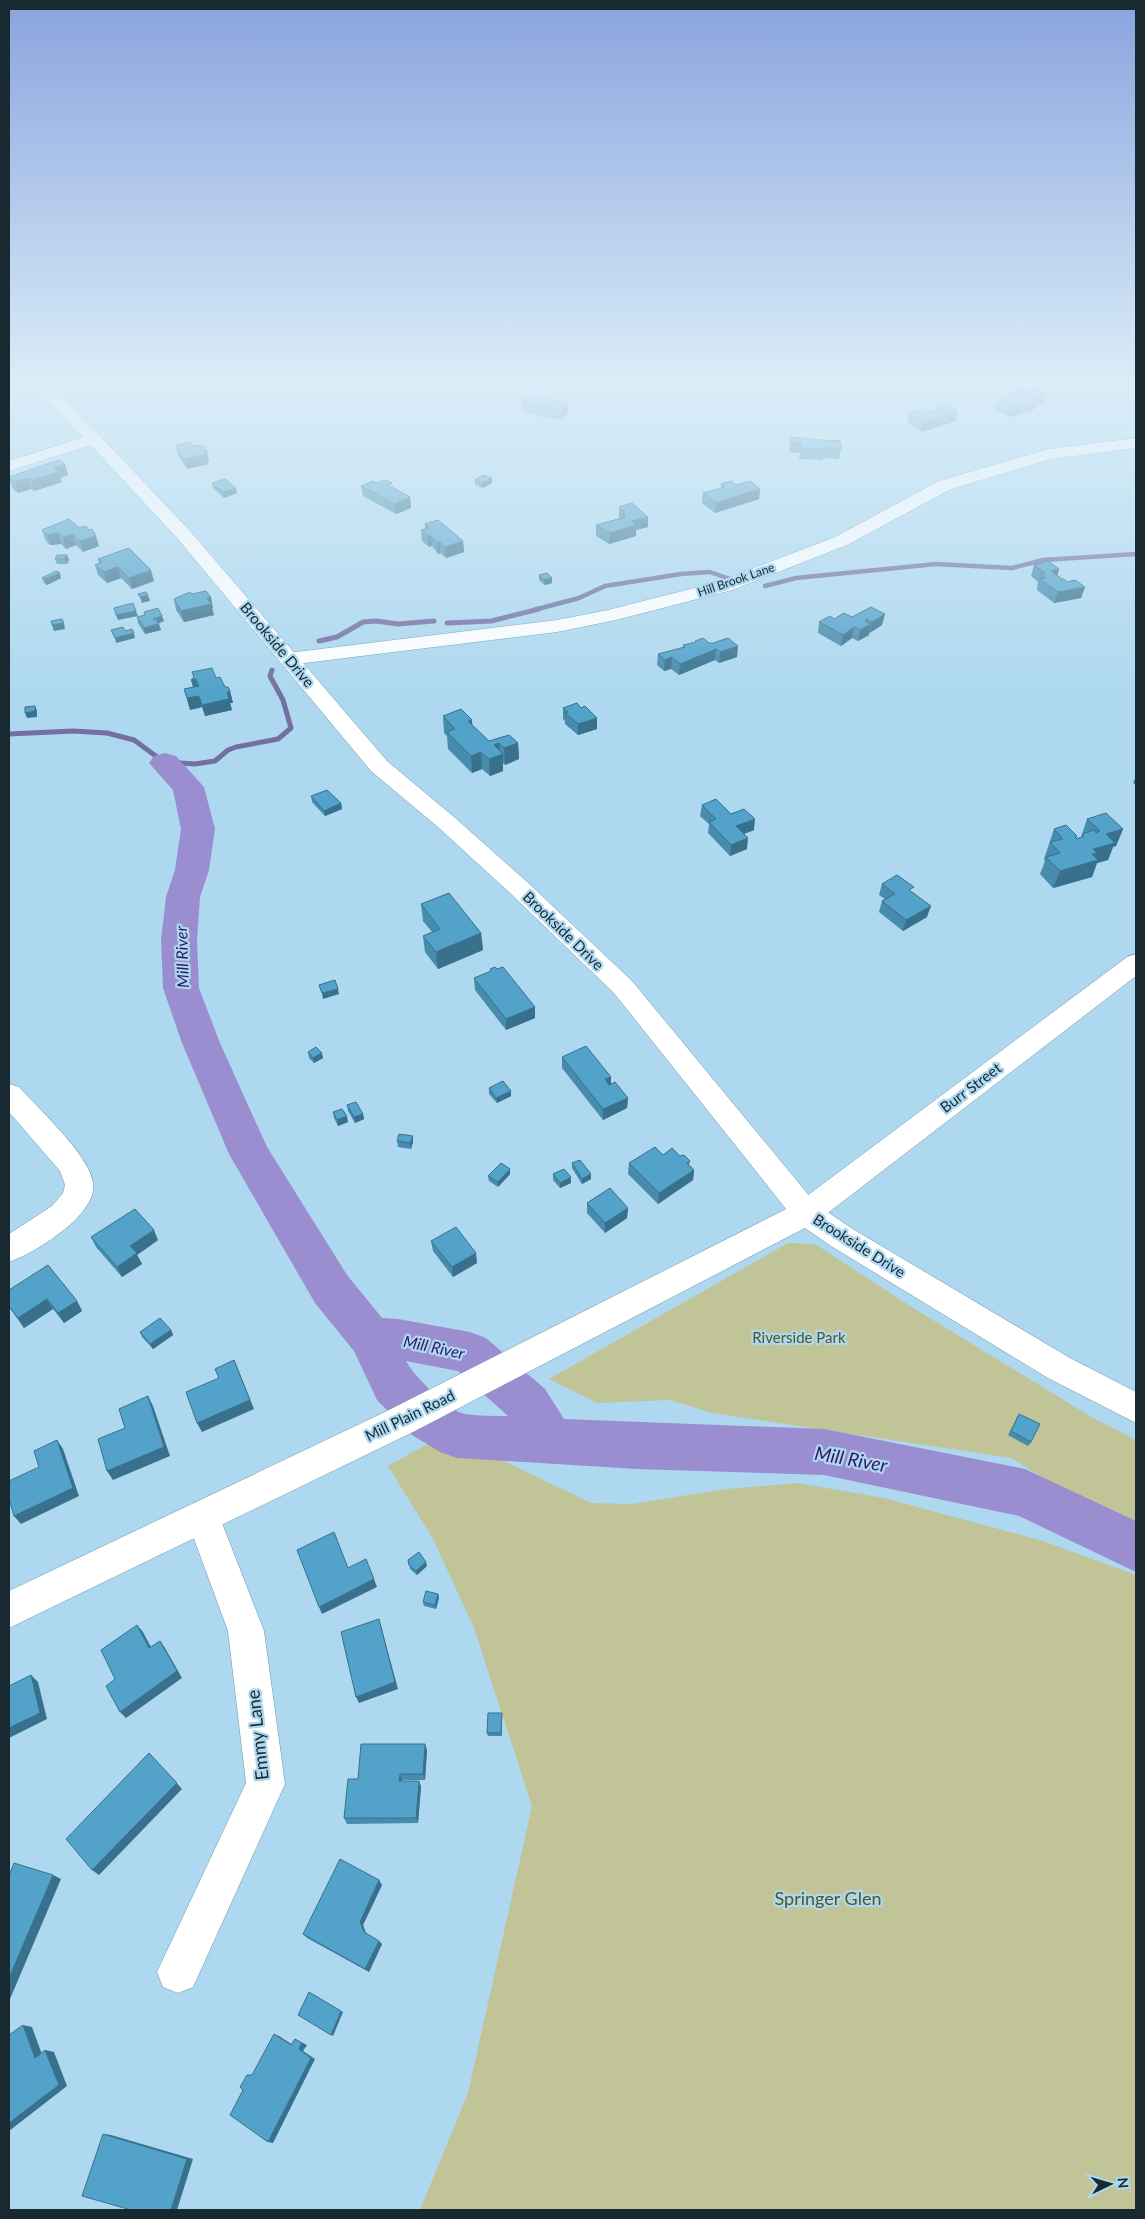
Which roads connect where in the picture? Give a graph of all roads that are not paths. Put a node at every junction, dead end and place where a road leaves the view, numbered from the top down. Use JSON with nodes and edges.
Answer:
{"nodes":[{"id":1,"x":141,"y":490,"type":"edge"},
{"id":2,"x":937,"y":490,"type":"edge"},
{"id":3,"x":288,"y":659,"type":"junction"},
{"id":4,"x":1136,"y":963,"type":"edge"},
{"id":5,"x":9,"y":1094,"type":"edge"},
{"id":6,"x":806,"y":1213,"type":"junction"},
{"id":7,"x":9,"y":1249,"type":"edge"},
{"id":8,"x":1136,"y":1408,"type":"edge"},
{"id":9,"x":203,"y":1516,"type":"junction"},
{"id":10,"x":9,"y":1610,"type":"edge"},
{"id":11,"x":178,"y":1972,"type":"dead end"}],
"edges":[{"from":1,"to":3,"type":"main road","name":"Brookside Drive"},
{"from":2,"to":3,"type":"main road","name":"Hill Brook Lane"},
{"from":3,"to":6,"type":"main road","name":"Brookside Drive"},
{"from":4,"to":6,"type":"main road","name":"Burr Street"},
{"from":5,"to":7,"type":"main road"},
{"from":6,"to":8,"type":"main road","name":"Brookside Drive"},
{"from":6,"to":9,"type":"main road","name":"Mill Plain Road"},
{"from":9,"to":10,"type":"main road","name":"Mill Plain Road"},
{"from":9,"to":11,"type":"main road","name":"Emmy Lane"}]}
